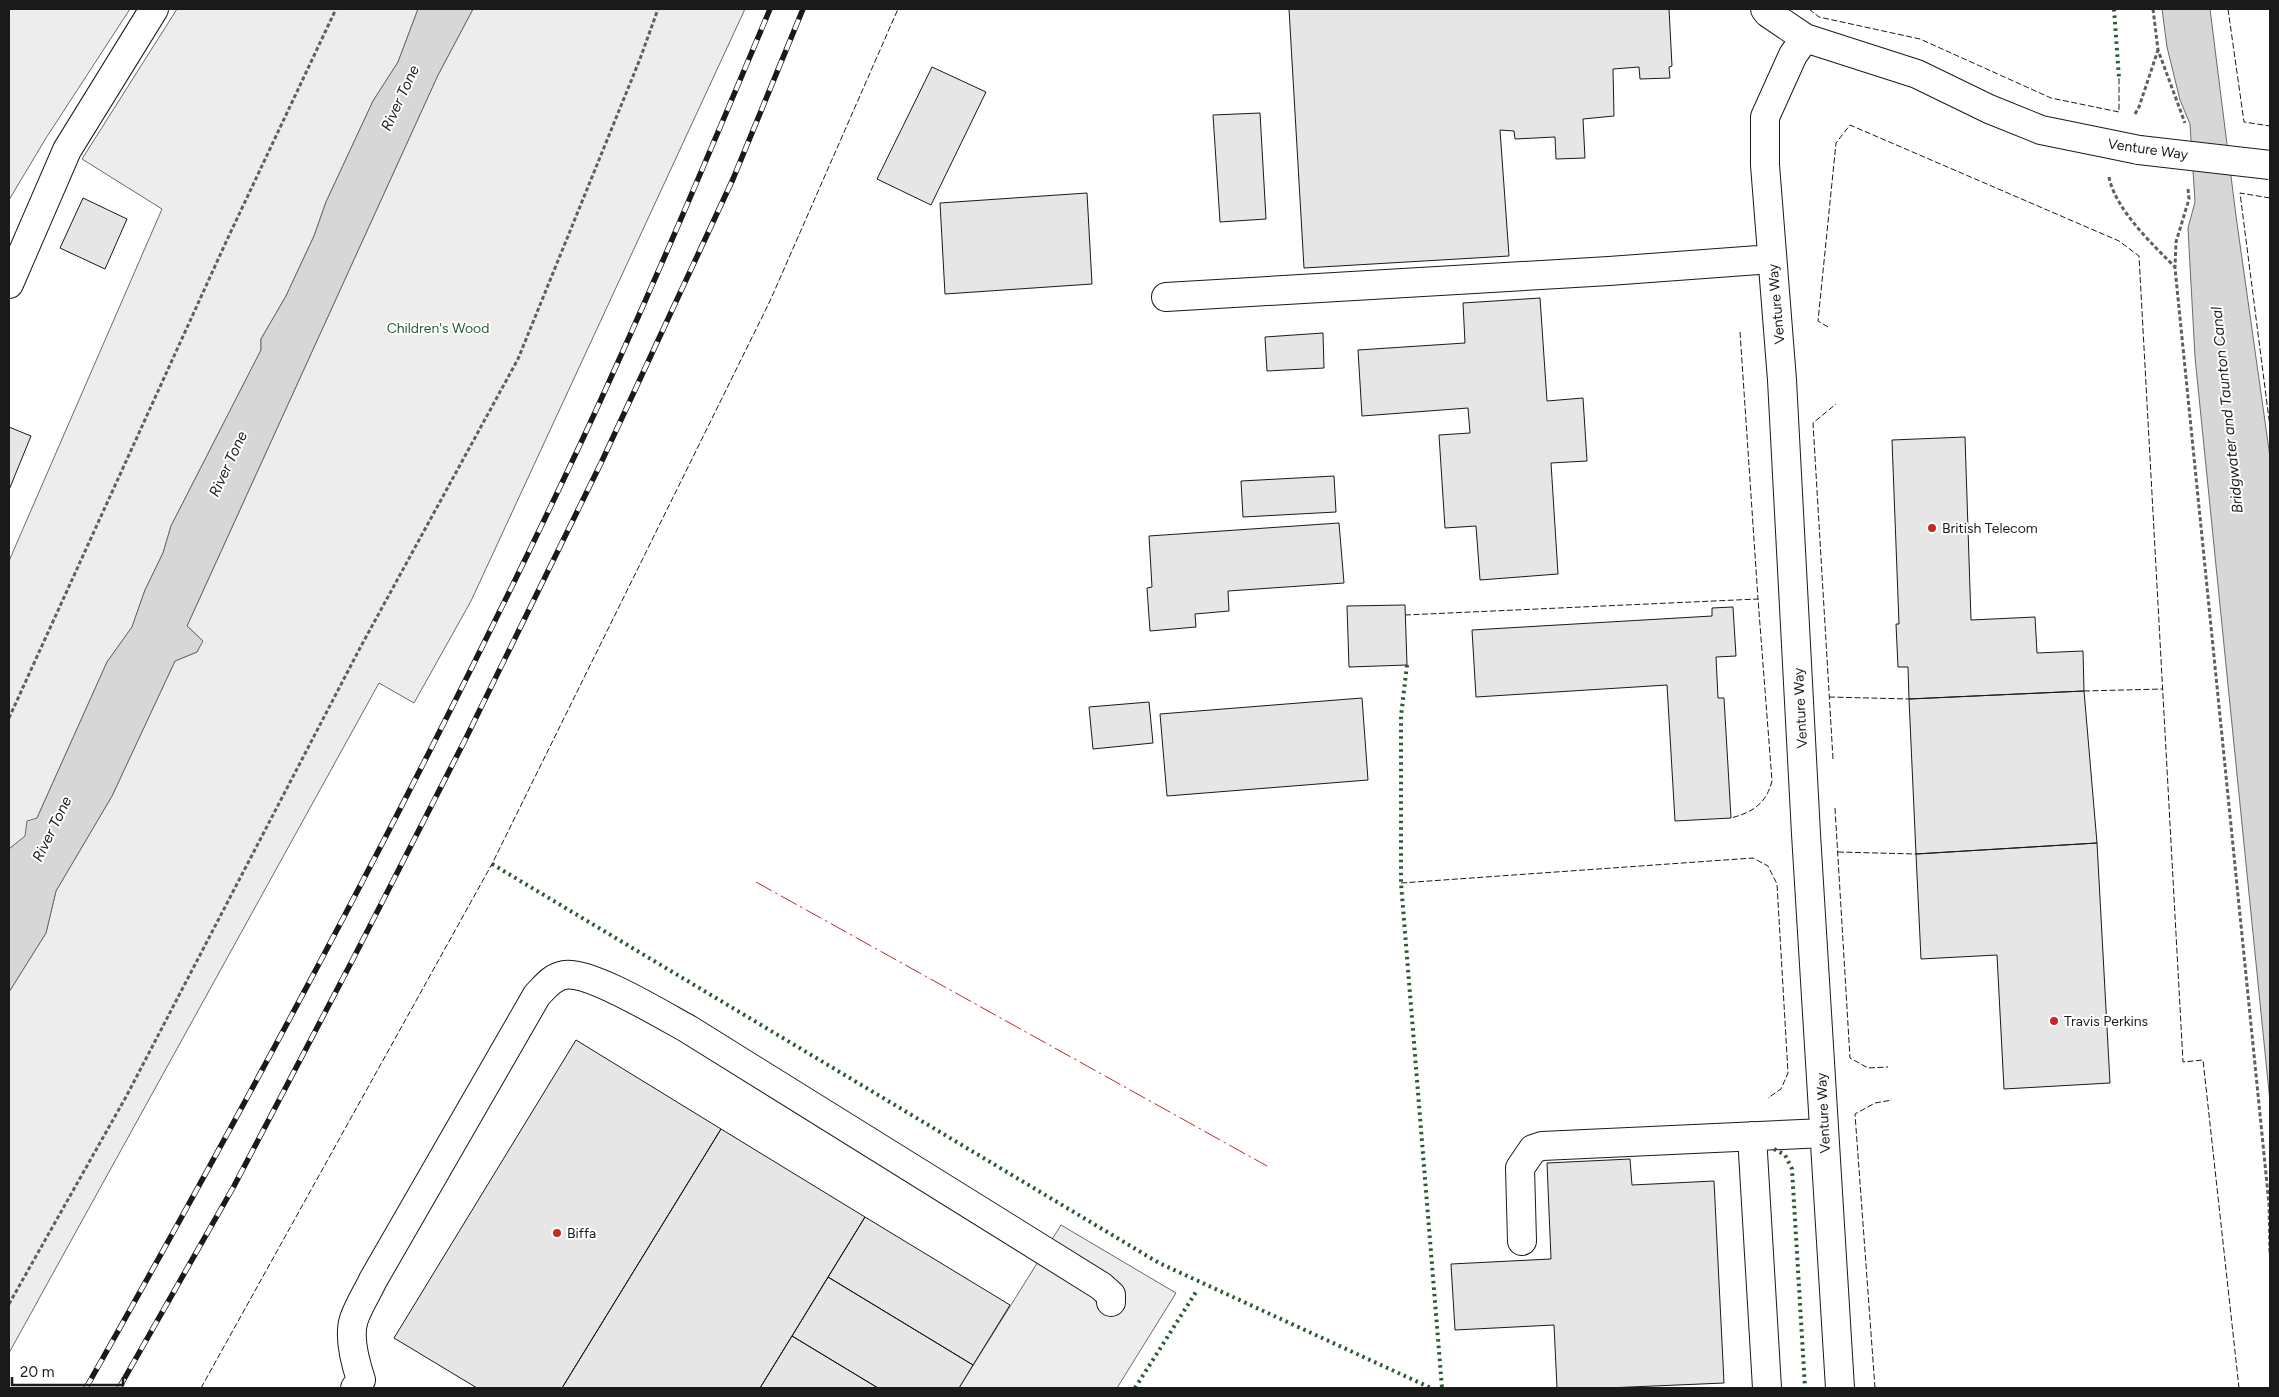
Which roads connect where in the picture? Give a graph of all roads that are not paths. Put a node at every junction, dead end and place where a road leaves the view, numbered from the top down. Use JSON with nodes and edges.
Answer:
{"nodes":[{"id":1,"x":154,"y":9,"type":"edge"},
{"id":2,"x":1765,"y":9,"type":"edge"},
{"id":3,"x":1805,"y":38,"type":"junction"},
{"id":4,"x":2270,"y":164,"type":"edge"},
{"id":5,"x":1772,"y":259,"type":"junction"},
{"id":6,"x":9,"y":284,"type":"edge"},
{"id":7,"x":1166,"y":297,"type":"dead end"},
{"id":8,"x":1824,"y":1133,"type":"junction"},
{"id":9,"x":1752,"y":1136,"type":"junction"},
{"id":10,"x":1522,"y":1241,"type":"dead end"},
{"id":11,"x":1111,"y":1302,"type":"dead end"},
{"id":12,"x":363,"y":1385,"type":"edge"},
{"id":13,"x":1767,"y":1388,"type":"edge"},
{"id":14,"x":1840,"y":1388,"type":"edge"}],
"edges":[{"from":1,"to":6,"type":"street"},
{"from":2,"to":3,"type":"street","name":"Venture Way"},
{"from":3,"to":4,"type":"street","name":"Venture Way","bridge":true},
{"from":3,"to":5,"type":"street","name":"Venture Way"},
{"from":5,"to":7,"type":"street"},
{"from":5,"to":8,"type":"street","name":"Venture Way"},
{"from":8,"to":9,"type":"street"},
{"from":8,"to":14,"type":"street","name":"Venture Way"},
{"from":9,"to":10,"type":"street"},
{"from":9,"to":13,"type":"street"},
{"from":11,"to":12,"type":"street"}]}
